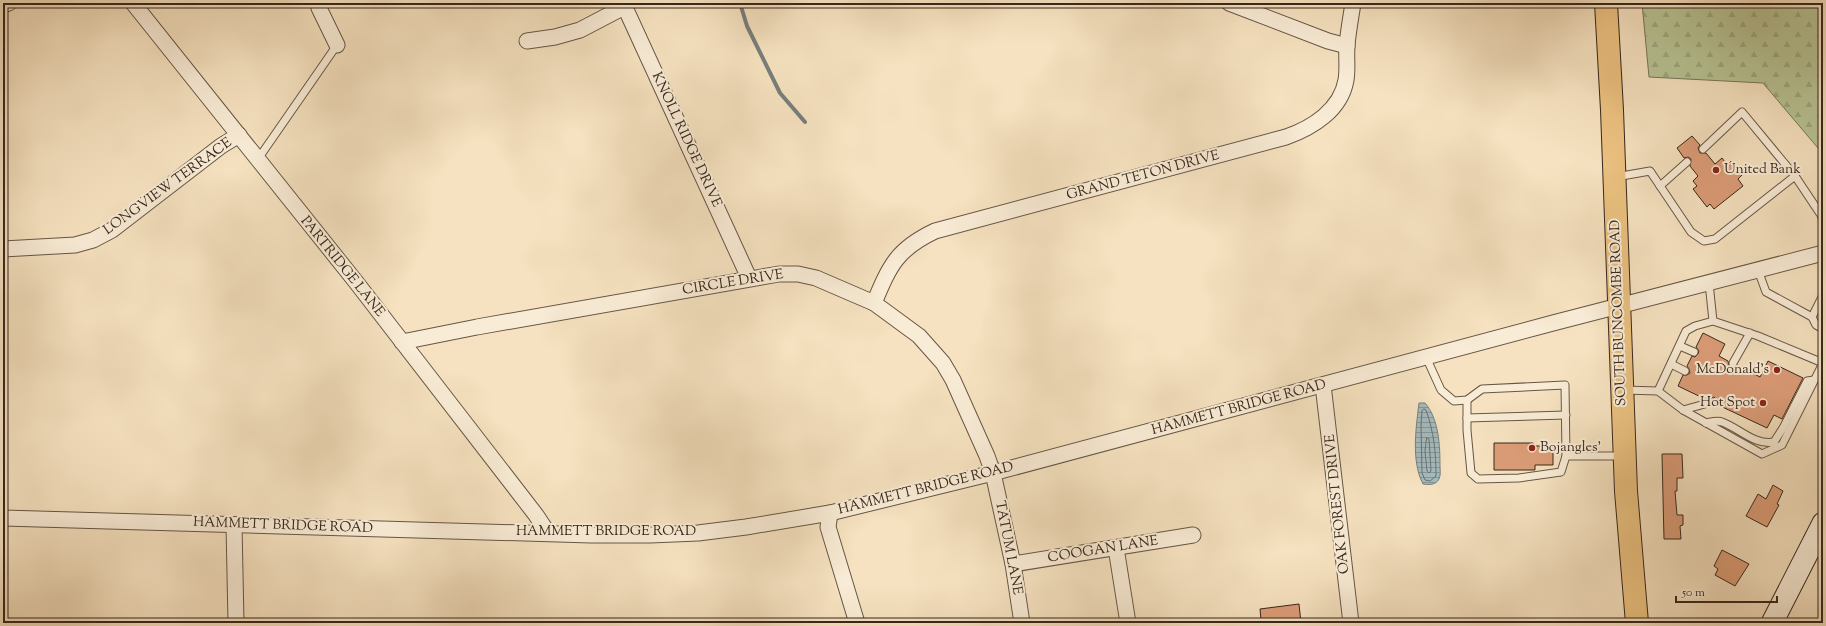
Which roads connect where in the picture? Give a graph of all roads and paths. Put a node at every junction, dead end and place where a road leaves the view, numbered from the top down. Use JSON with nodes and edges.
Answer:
{"nodes":[{"id":1,"x":8,"y":3,"type":"edge"},
{"id":2,"x":133,"y":3,"type":"edge"},
{"id":3,"x":320,"y":3,"type":"edge"},
{"id":4,"x":1229,"y":3,"type":"edge"},
{"id":5,"x":1352,"y":3,"type":"edge"},
{"id":6,"x":1606,"y":3,"type":"edge"},
{"id":7,"x":3,"y":5,"type":"edge"},
{"id":8,"x":624,"y":5,"type":"edge"},
{"id":9,"x":527,"y":41,"type":"dead end"},
{"id":10,"x":337,"y":45,"type":"joint"},
{"id":11,"x":1346,"y":46,"type":"junction"},
{"id":12,"x":239,"y":135,"type":"junction"},
{"id":13,"x":1703,"y":149,"type":"dead end"},
{"id":14,"x":258,"y":159,"type":"junction"},
{"id":15,"x":1687,"y":162,"type":"dead end"},
{"id":16,"x":1795,"y":176,"type":"junction"},
{"id":17,"x":1614,"y":178,"type":"junction"},
{"id":18,"x":1660,"y":186,"type":"junction"},
{"id":19,"x":1823,"y":221,"type":"edge"},
{"id":20,"x":3,"y":249,"type":"edge"},
{"id":21,"x":1823,"y":253,"type":"edge"},
{"id":22,"x":1758,"y":270,"type":"junction"},
{"id":23,"x":749,"y":278,"type":"junction"},
{"id":24,"x":1709,"y":283,"type":"junction"},
{"id":25,"x":1823,"y":294,"type":"edge"},
{"id":26,"x":874,"y":303,"type":"junction"},
{"id":27,"x":1618,"y":306,"type":"junction"},
{"id":28,"x":1812,"y":317,"type":"junction"},
{"id":29,"x":1713,"y":321,"type":"junction"},
{"id":30,"x":1823,"y":329,"type":"edge"},
{"id":31,"x":1750,"y":333,"type":"junction"},
{"id":32,"x":402,"y":342,"type":"junction"},
{"id":33,"x":1680,"y":346,"type":"junction"},
{"id":34,"x":1694,"y":352,"type":"dead end"},
{"id":35,"x":1426,"y":357,"type":"junction"},
{"id":36,"x":1733,"y":363,"type":"dead end"},
{"id":37,"x":1823,"y":363,"type":"edge"},
{"id":38,"x":1671,"y":364,"type":"junction"},
{"id":39,"x":1685,"y":372,"type":"dead end"},
{"id":40,"x":1814,"y":380,"type":"junction"},
{"id":41,"x":1323,"y":385,"type":"junction"},
{"id":42,"x":1622,"y":390,"type":"junction"},
{"id":43,"x":1658,"y":391,"type":"junction"},
{"id":44,"x":1467,"y":400,"type":"junction"},
{"id":45,"x":1712,"y":402,"type":"dead end"},
{"id":46,"x":1682,"y":410,"type":"junction"},
{"id":47,"x":1566,"y":415,"type":"junction"},
{"id":48,"x":1467,"y":418,"type":"junction"},
{"id":49,"x":1706,"y":422,"type":"junction"},
{"id":50,"x":1566,"y":456,"type":"junction"},
{"id":51,"x":1624,"y":456,"type":"junction"},
{"id":52,"x":993,"y":473,"type":"junction"},
{"id":53,"x":830,"y":512,"type":"junction"},
{"id":54,"x":3,"y":518,"type":"edge"},
{"id":55,"x":1823,"y":524,"type":"edge"},
{"id":56,"x":234,"y":525,"type":"junction"},
{"id":57,"x":548,"y":533,"type":"junction"},
{"id":58,"x":1193,"y":535,"type":"dead end"},
{"id":59,"x":1116,"y":548,"type":"junction"},
{"id":60,"x":1013,"y":564,"type":"junction"},
{"id":61,"x":236,"y":623,"type":"edge"},
{"id":62,"x":854,"y":623,"type":"edge"},
{"id":63,"x":1022,"y":623,"type":"edge"},
{"id":64,"x":1128,"y":623,"type":"edge"},
{"id":65,"x":1351,"y":623,"type":"edge"},
{"id":66,"x":1637,"y":623,"type":"edge"},
{"id":67,"x":1772,"y":623,"type":"edge"}],
"edges":[{"from":1,"to":7,"type":"street"},
{"from":2,"to":12,"type":"street","name":"PARTRIDGE LANE"},
{"from":3,"to":10,"type":"street"},
{"from":4,"to":11,"type":"street"},
{"from":5,"to":11,"type":"street","name":"GRAND TETON DRIVE"},
{"from":6,"to":17,"type":"main road","name":"SOUTH BUNCOMBE ROAD"},
{"from":8,"to":9,"type":"street"},
{"from":8,"to":23,"type":"street","name":"KNOLL RIDGE DRIVE"},
{"from":10,"to":14,"type":"lane"},
{"from":11,"to":26,"type":"street","name":"GRAND TETON DRIVE"},
{"from":12,"to":14,"type":"street","name":"PARTRIDGE LANE"},
{"from":12,"to":20,"type":"street","name":"LONGVIEW TERRACE"},
{"from":13,"to":16,"type":"lane"},
{"from":14,"to":32,"type":"street","name":"PARTRIDGE LANE"},
{"from":15,"to":18,"type":"lane"},
{"from":16,"to":18,"type":"lane"},
{"from":16,"to":19,"type":"lane"},
{"from":17,"to":18,"type":"lane"},
{"from":17,"to":27,"type":"main road","name":"SOUTH BUNCOMBE ROAD"},
{"from":21,"to":22,"type":"street","name":"HAMMETT BRIDGE ROAD"},
{"from":22,"to":24,"type":"street","name":"HAMMETT BRIDGE ROAD"},
{"from":22,"to":28,"type":"lane"},
{"from":23,"to":26,"type":"street","name":"CIRCLE DRIVE"},
{"from":23,"to":32,"type":"street","name":"CIRCLE DRIVE"},
{"from":24,"to":27,"type":"street","name":"HAMMETT BRIDGE ROAD"},
{"from":24,"to":29,"type":"lane"},
{"from":25,"to":28,"type":"lane"},
{"from":26,"to":52,"type":"street","name":"CIRCLE DRIVE"},
{"from":27,"to":35,"type":"street","name":"HAMMETT BRIDGE ROAD"},
{"from":27,"to":42,"type":"main road","name":"SOUTH BUNCOMBE ROAD"},
{"from":28,"to":30,"type":"lane"},
{"from":29,"to":31,"type":"lane"},
{"from":29,"to":33,"type":"lane"},
{"from":31,"to":36,"type":"lane"},
{"from":31,"to":37,"type":"lane"},
{"from":32,"to":57,"type":"street","name":"PARTRIDGE LANE"},
{"from":33,"to":34,"type":"lane"},
{"from":33,"to":38,"type":"lane"},
{"from":35,"to":41,"type":"street","name":"HAMMETT BRIDGE ROAD"},
{"from":35,"to":44,"type":"lane"},
{"from":37,"to":40,"type":"lane"},
{"from":38,"to":39,"type":"lane"},
{"from":38,"to":43,"type":"lane"},
{"from":40,"to":49,"type":"lane"},
{"from":40,"to":49,"type":"lane"},
{"from":41,"to":52,"type":"street","name":"HAMMETT BRIDGE ROAD"},
{"from":41,"to":65,"type":"street","name":"OAK FOREST DRIVE"},
{"from":42,"to":43,"type":"lane"},
{"from":42,"to":51,"type":"main road","name":"SOUTH BUNCOMBE ROAD"},
{"from":43,"to":46,"type":"lane"},
{"from":44,"to":47,"type":"lane"},
{"from":44,"to":48,"type":"lane"},
{"from":45,"to":46,"type":"lane"},
{"from":46,"to":49,"type":"lane"},
{"from":47,"to":48,"type":"lane"},
{"from":47,"to":50,"type":"lane"},
{"from":48,"to":50,"type":"lane"},
{"from":50,"to":51,"type":"lane"},
{"from":51,"to":66,"type":"main road","name":"SOUTH BUNCOMBE ROAD"},
{"from":52,"to":53,"type":"street","name":"HAMMETT BRIDGE ROAD"},
{"from":52,"to":60,"type":"street","name":"TATUM LANE"},
{"from":53,"to":57,"type":"street","name":"HAMMETT BRIDGE ROAD"},
{"from":53,"to":62,"type":"street"},
{"from":54,"to":56,"type":"street","name":"HAMMETT BRIDGE ROAD"},
{"from":55,"to":67,"type":"main road"},
{"from":56,"to":57,"type":"street","name":"HAMMETT BRIDGE ROAD"},
{"from":56,"to":61,"type":"street"},
{"from":58,"to":59,"type":"street","name":"COOGAN LANE"},
{"from":59,"to":60,"type":"street","name":"COOGAN LANE"},
{"from":59,"to":64,"type":"street"},
{"from":60,"to":63,"type":"street","name":"TATUM LANE"}]}
